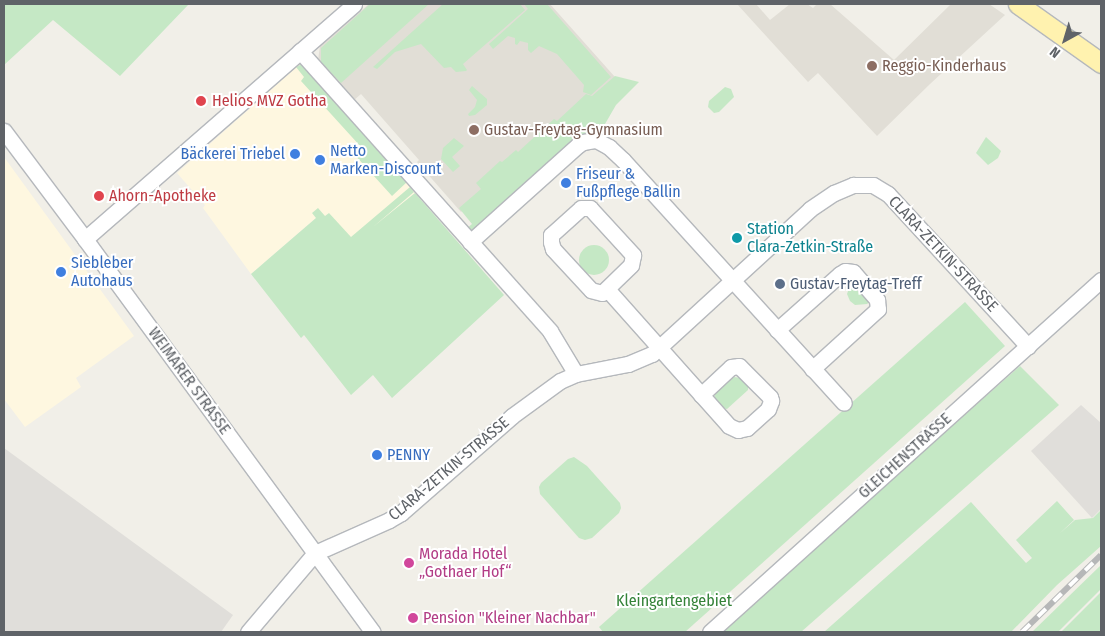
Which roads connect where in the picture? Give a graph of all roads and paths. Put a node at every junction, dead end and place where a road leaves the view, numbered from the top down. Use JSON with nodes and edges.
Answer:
{"nodes":[{"id":1,"x":354,"y":4,"type":"edge"},
{"id":2,"x":1018,"y":4,"type":"edge"},
{"id":3,"x":300,"y":51,"type":"junction"},
{"id":4,"x":1101,"y":62,"type":"edge"},
{"id":5,"x":4,"y":131,"type":"edge"},
{"id":6,"x":85,"y":238,"type":"junction"},
{"id":7,"x":470,"y":242,"type":"junction"},
{"id":8,"x":1101,"y":280,"type":"edge"},
{"id":9,"x":732,"y":282,"type":"junction"},
{"id":10,"x":607,"y":289,"type":"junction"},
{"id":11,"x":777,"y":330,"type":"junction"},
{"id":12,"x":1028,"y":346,"type":"junction"},
{"id":13,"x":660,"y":347,"type":"junction"},
{"id":14,"x":812,"y":369,"type":"junction"},
{"id":15,"x":576,"y":374,"type":"junction"},
{"id":16,"x":701,"y":395,"type":"junction"},
{"id":17,"x":844,"y":403,"type":"dead end"},
{"id":18,"x":315,"y":553,"type":"junction"},
{"id":19,"x":248,"y":632,"type":"edge"},
{"id":20,"x":373,"y":632,"type":"edge"},
{"id":21,"x":710,"y":632,"type":"edge"}],
"edges":[{"from":1,"to":3,"type":"street"},
{"from":2,"to":4,"type":"main road"},
{"from":3,"to":6,"type":"street"},
{"from":3,"to":7,"type":"street"},
{"from":5,"to":6,"type":"street","name":"WEIMARER STRASSE"},
{"from":6,"to":18,"type":"street","name":"WEIMARER STRASSE"},
{"from":7,"to":9,"type":"street"},
{"from":7,"to":15,"type":"street"},
{"from":8,"to":12,"type":"street","name":"GLEICHENSTRASSE"},
{"from":9,"to":11,"type":"street"},
{"from":9,"to":12,"type":"street","name":"CLARA-ZETKIN-STRASSE"},
{"from":9,"to":13,"type":"street","name":"CLARA-ZETKIN-STRASSE"},
{"from":10,"to":10,"type":"street"},
{"from":10,"to":13,"type":"street"},
{"from":11,"to":14,"type":"street"},
{"from":11,"to":14,"type":"street"},
{"from":12,"to":21,"type":"street","name":"GLEICHENSTRASSE"},
{"from":13,"to":15,"type":"street","name":"CLARA-ZETKIN-STRASSE"},
{"from":13,"to":16,"type":"street"},
{"from":14,"to":17,"type":"street"},
{"from":15,"to":18,"type":"street","name":"CLARA-ZETKIN-STRASSE"},
{"from":16,"to":16,"type":"street"},
{"from":18,"to":19,"type":"street"},
{"from":18,"to":20,"type":"street","name":"WEIMARER STRASSE"}]}
